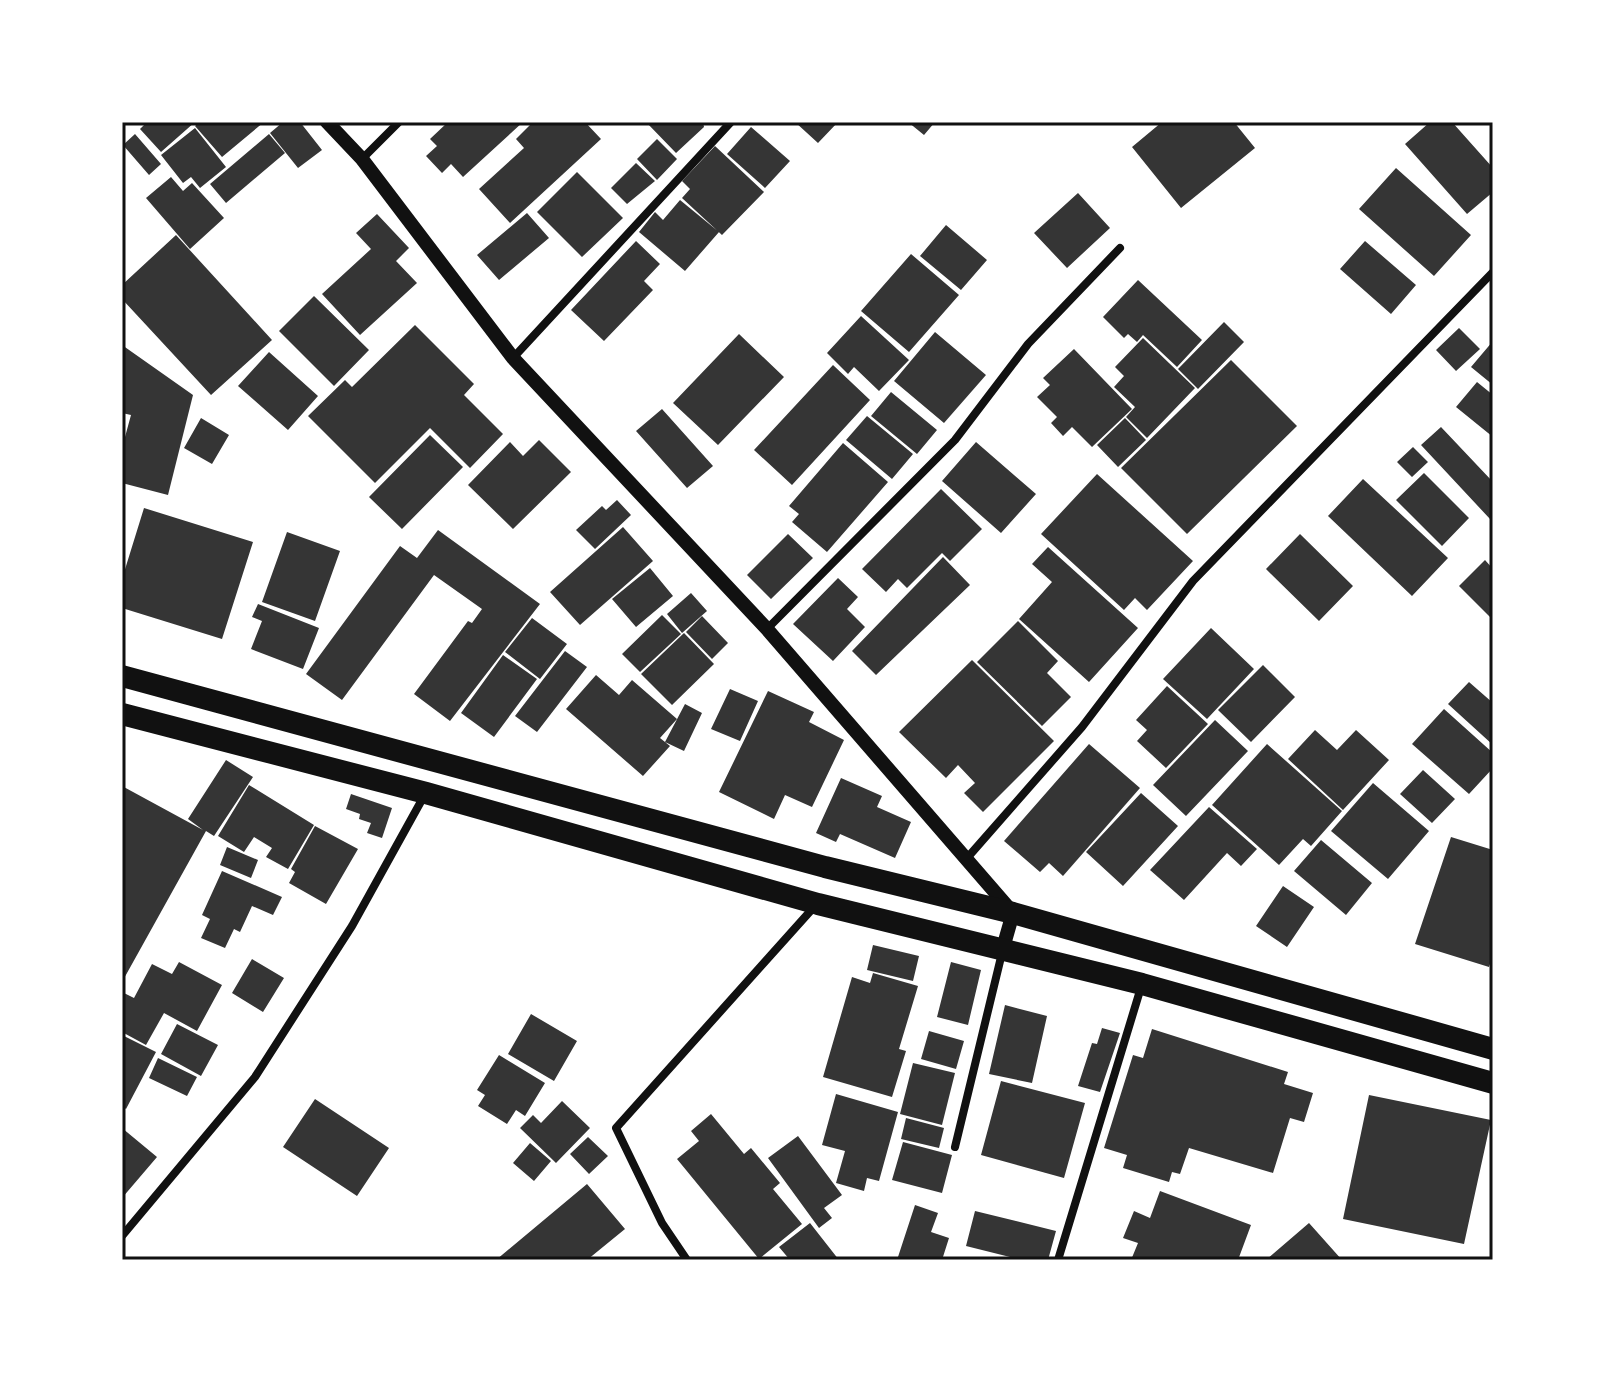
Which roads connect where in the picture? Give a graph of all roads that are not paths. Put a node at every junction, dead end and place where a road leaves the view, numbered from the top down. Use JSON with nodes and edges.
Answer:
{"nodes":[{"id":1,"x":327,"y":122,"type":"edge"},
{"id":2,"x":399,"y":122,"type":"edge"},
{"id":3,"x":731,"y":122,"type":"edge"},
{"id":4,"x":362,"y":159,"type":"junction"},
{"id":5,"x":1120,"y":248,"type":"dead end"},
{"id":6,"x":1493,"y":272,"type":"edge"},
{"id":7,"x":513,"y":358,"type":"junction"},
{"id":8,"x":767,"y":629,"type":"junction"},
{"id":9,"x":122,"y":676,"type":"edge"},
{"id":10,"x":122,"y":714,"type":"edge"},
{"id":11,"x":426,"y":793,"type":"junction"},
{"id":12,"x":968,"y":857,"type":"junction"},
{"id":13,"x":818,"y":904,"type":"junction"},
{"id":14,"x":1013,"y":913,"type":"junction"},
{"id":15,"x":1003,"y":948,"type":"junction"},
{"id":16,"x":1142,"y":984,"type":"junction"},
{"id":17,"x":1493,"y":1049,"type":"edge"},
{"id":18,"x":1493,"y":1083,"type":"edge"},
{"id":19,"x":955,"y":1147,"type":"dead end"},
{"id":20,"x":122,"y":1236,"type":"edge"},
{"id":21,"x":687,"y":1260,"type":"edge"},
{"id":22,"x":1058,"y":1260,"type":"edge"}],
"edges":[{"from":1,"to":4,"type":"street"},
{"from":2,"to":4,"type":"street"},
{"from":3,"to":7,"type":"street"},
{"from":4,"to":7,"type":"street"},
{"from":5,"to":8,"type":"street"},
{"from":6,"to":12,"type":"street"},
{"from":7,"to":8,"type":"street"},
{"from":8,"to":12,"type":"street"},
{"from":9,"to":14,"type":"highway"},
{"from":10,"to":11,"type":"highway"},
{"from":11,"to":13,"type":"highway"},
{"from":11,"to":20,"type":"street"},
{"from":12,"to":14,"type":"street"},
{"from":13,"to":15,"type":"highway"},
{"from":13,"to":21,"type":"street"},
{"from":14,"to":15,"type":"street"},
{"from":14,"to":17,"type":"highway"},
{"from":15,"to":16,"type":"highway"},
{"from":15,"to":19,"type":"street"},
{"from":16,"to":18,"type":"highway"},
{"from":16,"to":22,"type":"street"}]}
